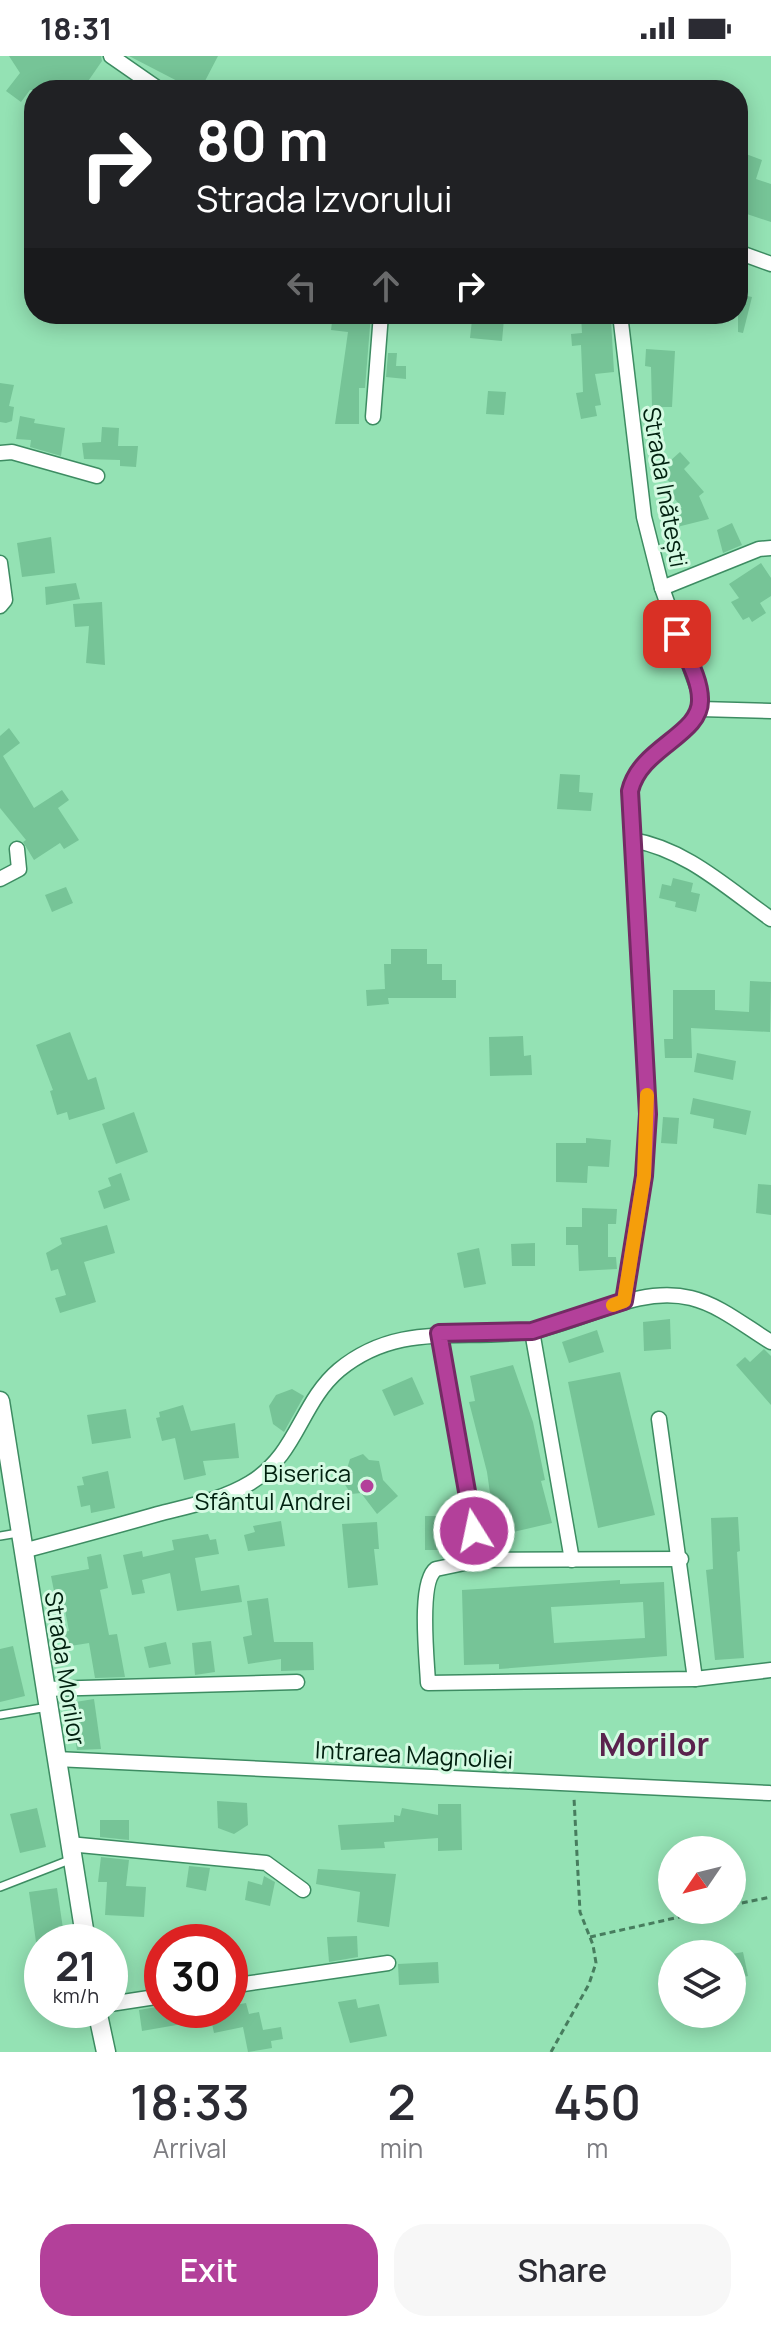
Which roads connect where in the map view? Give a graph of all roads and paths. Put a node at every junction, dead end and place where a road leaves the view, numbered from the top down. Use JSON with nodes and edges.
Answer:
{"nodes":[{"id":1,"x":111,"y":56,"type":"edge"},
{"id":2,"x":146,"y":80,"type":"edge"},
{"id":3,"x":748,"y":256,"type":"edge"},
{"id":4,"x":771,"y":264,"type":"edge"},
{"id":5,"x":380,"y":324,"type":"edge"},
{"id":6,"x":621,"y":324,"type":"edge"},
{"id":7,"x":373,"y":417,"type":"dead end"},
{"id":8,"x":0,"y":453,"type":"edge"},
{"id":9,"x":97,"y":476,"type":"dead end"},
{"id":10,"x":771,"y":548,"type":"edge"},
{"id":11,"x":0,"y":563,"type":"edge"},
{"id":12,"x":662,"y":588,"type":"junction"},
{"id":13,"x":0,"y":606,"type":"edge"},
{"id":14,"x":700,"y":709,"type":"junction"},
{"id":15,"x":771,"y":711,"type":"edge"},
{"id":16,"x":632,"y":840,"type":"junction"},
{"id":17,"x":17,"y":849,"type":"dead end"},
{"id":18,"x":0,"y":879,"type":"edge"},
{"id":19,"x":771,"y":919,"type":"edge"},
{"id":20,"x":624,"y":1301,"type":"junction"},
{"id":21,"x":532,"y":1331,"type":"junction"},
{"id":22,"x":439,"y":1333,"type":"junction"},
{"id":23,"x":771,"y":1342,"type":"edge"},
{"id":24,"x":0,"y":1404,"type":"edge"},
{"id":25,"x":659,"y":1419,"type":"dead end"},
{"id":26,"x":0,"y":1536,"type":"edge"},
{"id":27,"x":22,"y":1542,"type":"junction"},
{"id":28,"x":681,"y":1559,"type":"junction"},
{"id":29,"x":479,"y":1560,"type":"junction"},
{"id":30,"x":572,"y":1560,"type":"junction"},
{"id":31,"x":771,"y":1670,"type":"edge"},
{"id":32,"x":695,"y":1679,"type":"junction"},
{"id":33,"x":297,"y":1682,"type":"dead end"},
{"id":34,"x":46,"y":1698,"type":"junction"},
{"id":35,"x":0,"y":1715,"type":"edge"},
{"id":36,"x":56,"y":1759,"type":"junction"},
{"id":37,"x":574,"y":1784,"type":"junction"},
{"id":38,"x":769,"y":1793,"type":"edge"},
{"id":39,"x":70,"y":1852,"type":"junction"},
{"id":40,"x":0,"y":1887,"type":"edge"},
{"id":41,"x":303,"y":1890,"type":"dead end"},
{"id":42,"x":771,"y":1897,"type":"edge"},
{"id":43,"x":746,"y":1902,"type":"edge"},
{"id":44,"x":658,"y":1922,"type":"edge"},
{"id":45,"x":83,"y":1924,"type":"edge"},
{"id":46,"x":590,"y":1937,"type":"junction"},
{"id":47,"x":388,"y":1963,"type":"dead end"},
{"id":48,"x":248,"y":1983,"type":"edge"},
{"id":49,"x":101,"y":2028,"type":"edge"},
{"id":50,"x":106,"y":2052,"type":"edge"},
{"id":51,"x":551,"y":2052,"type":"edge"}],
"edges":[{"from":1,"to":2,"type":"street"},
{"from":3,"to":4,"type":"street"},
{"from":5,"to":7,"type":"street"},
{"from":6,"to":12,"type":"street","name":"Strada Inătești"},
{"from":8,"to":9,"type":"street"},
{"from":10,"to":12,"type":"street"},
{"from":11,"to":13,"type":"street"},
{"from":12,"to":14,"type":"street","name":"Strada Inătești"},
{"from":14,"to":15,"type":"street"},
{"from":14,"to":16,"type":"street"},
{"from":16,"to":19,"type":"street"},
{"from":16,"to":20,"type":"street"},
{"from":17,"to":18,"type":"street"},
{"from":20,"to":21,"type":"street"},
{"from":20,"to":23,"type":"street"},
{"from":21,"to":22,"type":"street"},
{"from":21,"to":30,"type":"street"},
{"from":22,"to":27,"type":"street"},
{"from":22,"to":29,"type":"street"},
{"from":24,"to":27,"type":"street","name":"Strada Morilor"},
{"from":25,"to":28,"type":"street"},
{"from":26,"to":27,"type":"lane"},
{"from":27,"to":34,"type":"street","name":"Strada Morilor"},
{"from":28,"to":30,"type":"street"},
{"from":28,"to":32,"type":"street"},
{"from":29,"to":30,"type":"street"},
{"from":29,"to":32,"type":"street"},
{"from":31,"to":32,"type":"street"},
{"from":33,"to":34,"type":"street"},
{"from":34,"to":35,"type":"lane"},
{"from":34,"to":36,"type":"street","name":"Strada Morilor"},
{"from":36,"to":37,"type":"street","name":"Intrarea Magnoliei"},
{"from":36,"to":39,"type":"street","name":"Strada Morilor"},
{"from":37,"to":38,"type":"street","name":"Intrarea Magnoliei"},
{"from":37,"to":46,"type":"path"},
{"from":39,"to":40,"type":"lane"},
{"from":39,"to":41,"type":"street"},
{"from":39,"to":45,"type":"street","name":"Strada Morilor"},
{"from":42,"to":43,"type":"path"},
{"from":44,"to":46,"type":"path"},
{"from":46,"to":51,"type":"path"},
{"from":47,"to":48,"type":"street"},
{"from":49,"to":50,"type":"street"}]}
